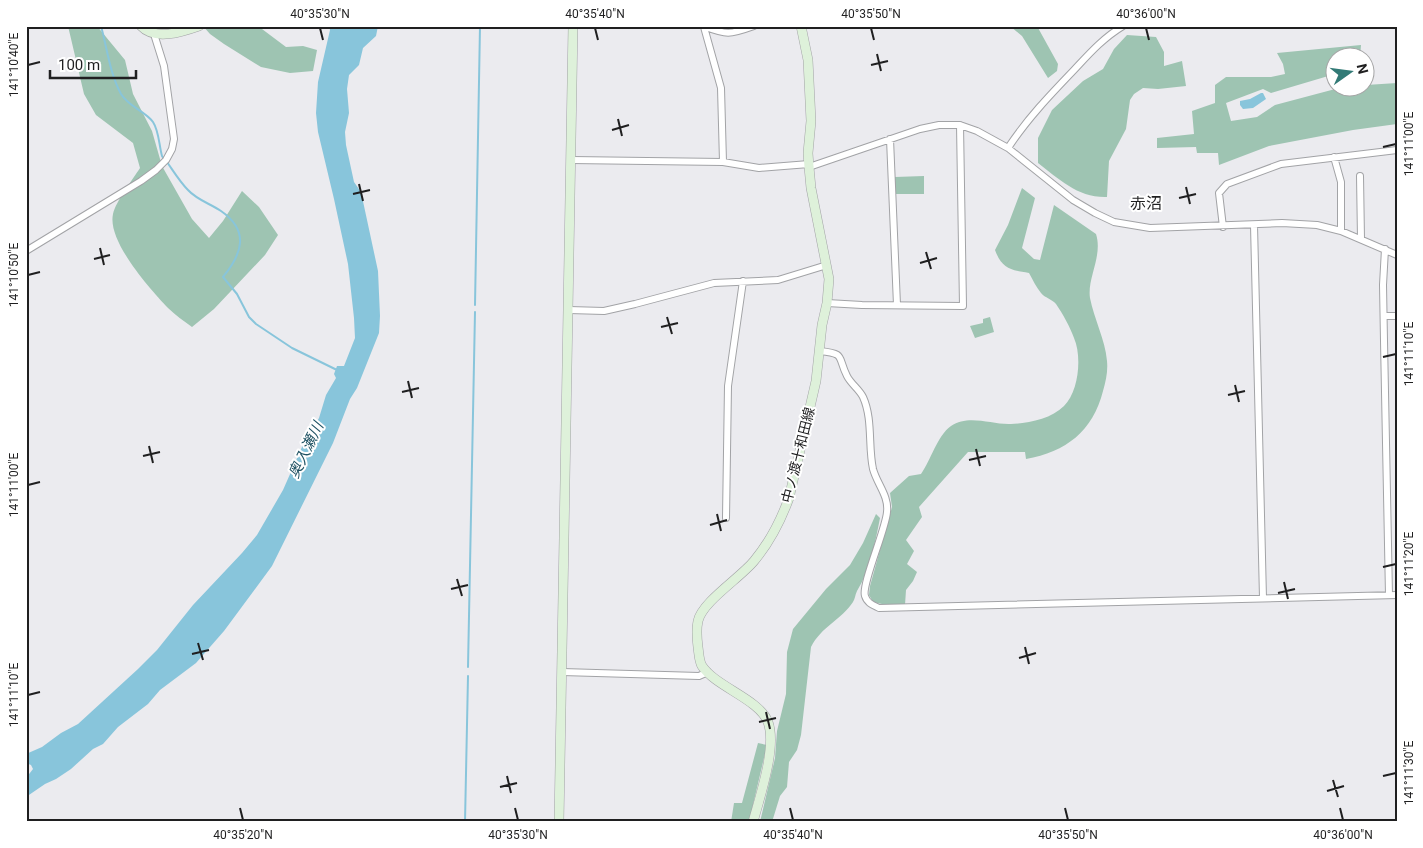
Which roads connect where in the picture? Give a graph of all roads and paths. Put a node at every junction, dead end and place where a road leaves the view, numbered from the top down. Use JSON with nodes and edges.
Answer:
{"nodes":[{"id":1,"x":141,"y":26,"type":"edge"},
{"id":2,"x":199,"y":26,"type":"edge"},
{"id":3,"x":573,"y":26,"type":"edge"},
{"id":4,"x":704,"y":26,"type":"edge"},
{"id":5,"x":754,"y":26,"type":"edge"},
{"id":6,"x":801,"y":26,"type":"edge"},
{"id":7,"x":1123,"y":26,"type":"edge"},
{"id":8,"x":154,"y":34,"type":"junction"},
{"id":9,"x":960,"y":125,"type":"junction"},
{"id":10,"x":890,"y":139,"type":"junction"},
{"id":11,"x":1008,"y":148,"type":"junction"},
{"id":12,"x":1397,"y":150,"type":"edge"},
{"id":13,"x":1334,"y":157,"type":"junction"},
{"id":14,"x":571,"y":160,"type":"junction"},
{"id":15,"x":723,"y":162,"type":"junction"},
{"id":16,"x":809,"y":165,"type":"junction"},
{"id":17,"x":1360,"y":176,"type":"dead end"},
{"id":18,"x":1254,"y":225,"type":"junction"},
{"id":19,"x":1223,"y":227,"type":"junction"},
{"id":20,"x":1341,"y":231,"type":"junction"},
{"id":21,"x":1361,"y":239,"type":"junction"},
{"id":22,"x":1385,"y":249,"type":"junction"},
{"id":23,"x":26,"y":251,"type":"edge"},
{"id":24,"x":1397,"y":255,"type":"edge"},
{"id":25,"x":827,"y":265,"type":"junction"},
{"id":26,"x":743,"y":281,"type":"junction"},
{"id":27,"x":827,"y":303,"type":"junction"},
{"id":28,"x":897,"y":305,"type":"junction"},
{"id":29,"x":569,"y":310,"type":"junction"},
{"id":30,"x":1384,"y":316,"type":"junction"},
{"id":31,"x":1397,"y":316,"type":"edge"},
{"id":32,"x":820,"y":351,"type":"junction"},
{"id":33,"x":726,"y":518,"type":"dead end"},
{"id":34,"x":1393,"y":595,"type":"edge"},
{"id":35,"x":1263,"y":598,"type":"junction"},
{"id":36,"x":562,"y":672,"type":"junction"},
{"id":37,"x":708,"y":672,"type":"junction"},
{"id":38,"x":559,"y":822,"type":"edge"},
{"id":39,"x":753,"y":822,"type":"edge"}],
"edges":[{"from":1,"to":8,"type":"main road"},
{"from":2,"to":8,"type":"main road"},
{"from":3,"to":14,"type":"main road"},
{"from":4,"to":5,"type":"street"},
{"from":4,"to":15,"type":"street"},
{"from":6,"to":16,"type":"main road","name":"中ノ渡十和田線"},
{"from":7,"to":11,"type":"street"},
{"from":8,"to":23,"type":"street"},
{"from":9,"to":10,"type":"street"},
{"from":9,"to":11,"type":"street"},
{"from":9,"to":28,"type":"street"},
{"from":10,"to":16,"type":"street"},
{"from":10,"to":28,"type":"street"},
{"from":11,"to":19,"type":"street"},
{"from":12,"to":13,"type":"street"},
{"from":13,"to":19,"type":"street"},
{"from":13,"to":20,"type":"street"},
{"from":14,"to":15,"type":"street"},
{"from":14,"to":29,"type":"main road"},
{"from":15,"to":16,"type":"street"},
{"from":16,"to":25,"type":"main road","name":"中ノ渡十和田線"},
{"from":17,"to":21,"type":"street"},
{"from":18,"to":19,"type":"street"},
{"from":18,"to":20,"type":"street"},
{"from":18,"to":35,"type":"street"},
{"from":20,"to":21,"type":"street"},
{"from":21,"to":22,"type":"street"},
{"from":22,"to":24,"type":"street"},
{"from":22,"to":30,"type":"street"},
{"from":25,"to":26,"type":"street"},
{"from":25,"to":27,"type":"main road","name":"中ノ渡十和田線"},
{"from":26,"to":29,"type":"street"},
{"from":26,"to":33,"type":"street"},
{"from":27,"to":28,"type":"street"},
{"from":27,"to":32,"type":"main road","name":"中ノ渡十和田線"},
{"from":29,"to":36,"type":"main road"},
{"from":30,"to":31,"type":"street"},
{"from":30,"to":34,"type":"street"},
{"from":32,"to":35,"type":"street"},
{"from":32,"to":37,"type":"main road","name":"中ノ渡十和田線"},
{"from":34,"to":35,"type":"street"},
{"from":36,"to":37,"type":"street"},
{"from":36,"to":38,"type":"main road"},
{"from":37,"to":39,"type":"main road"}]}
